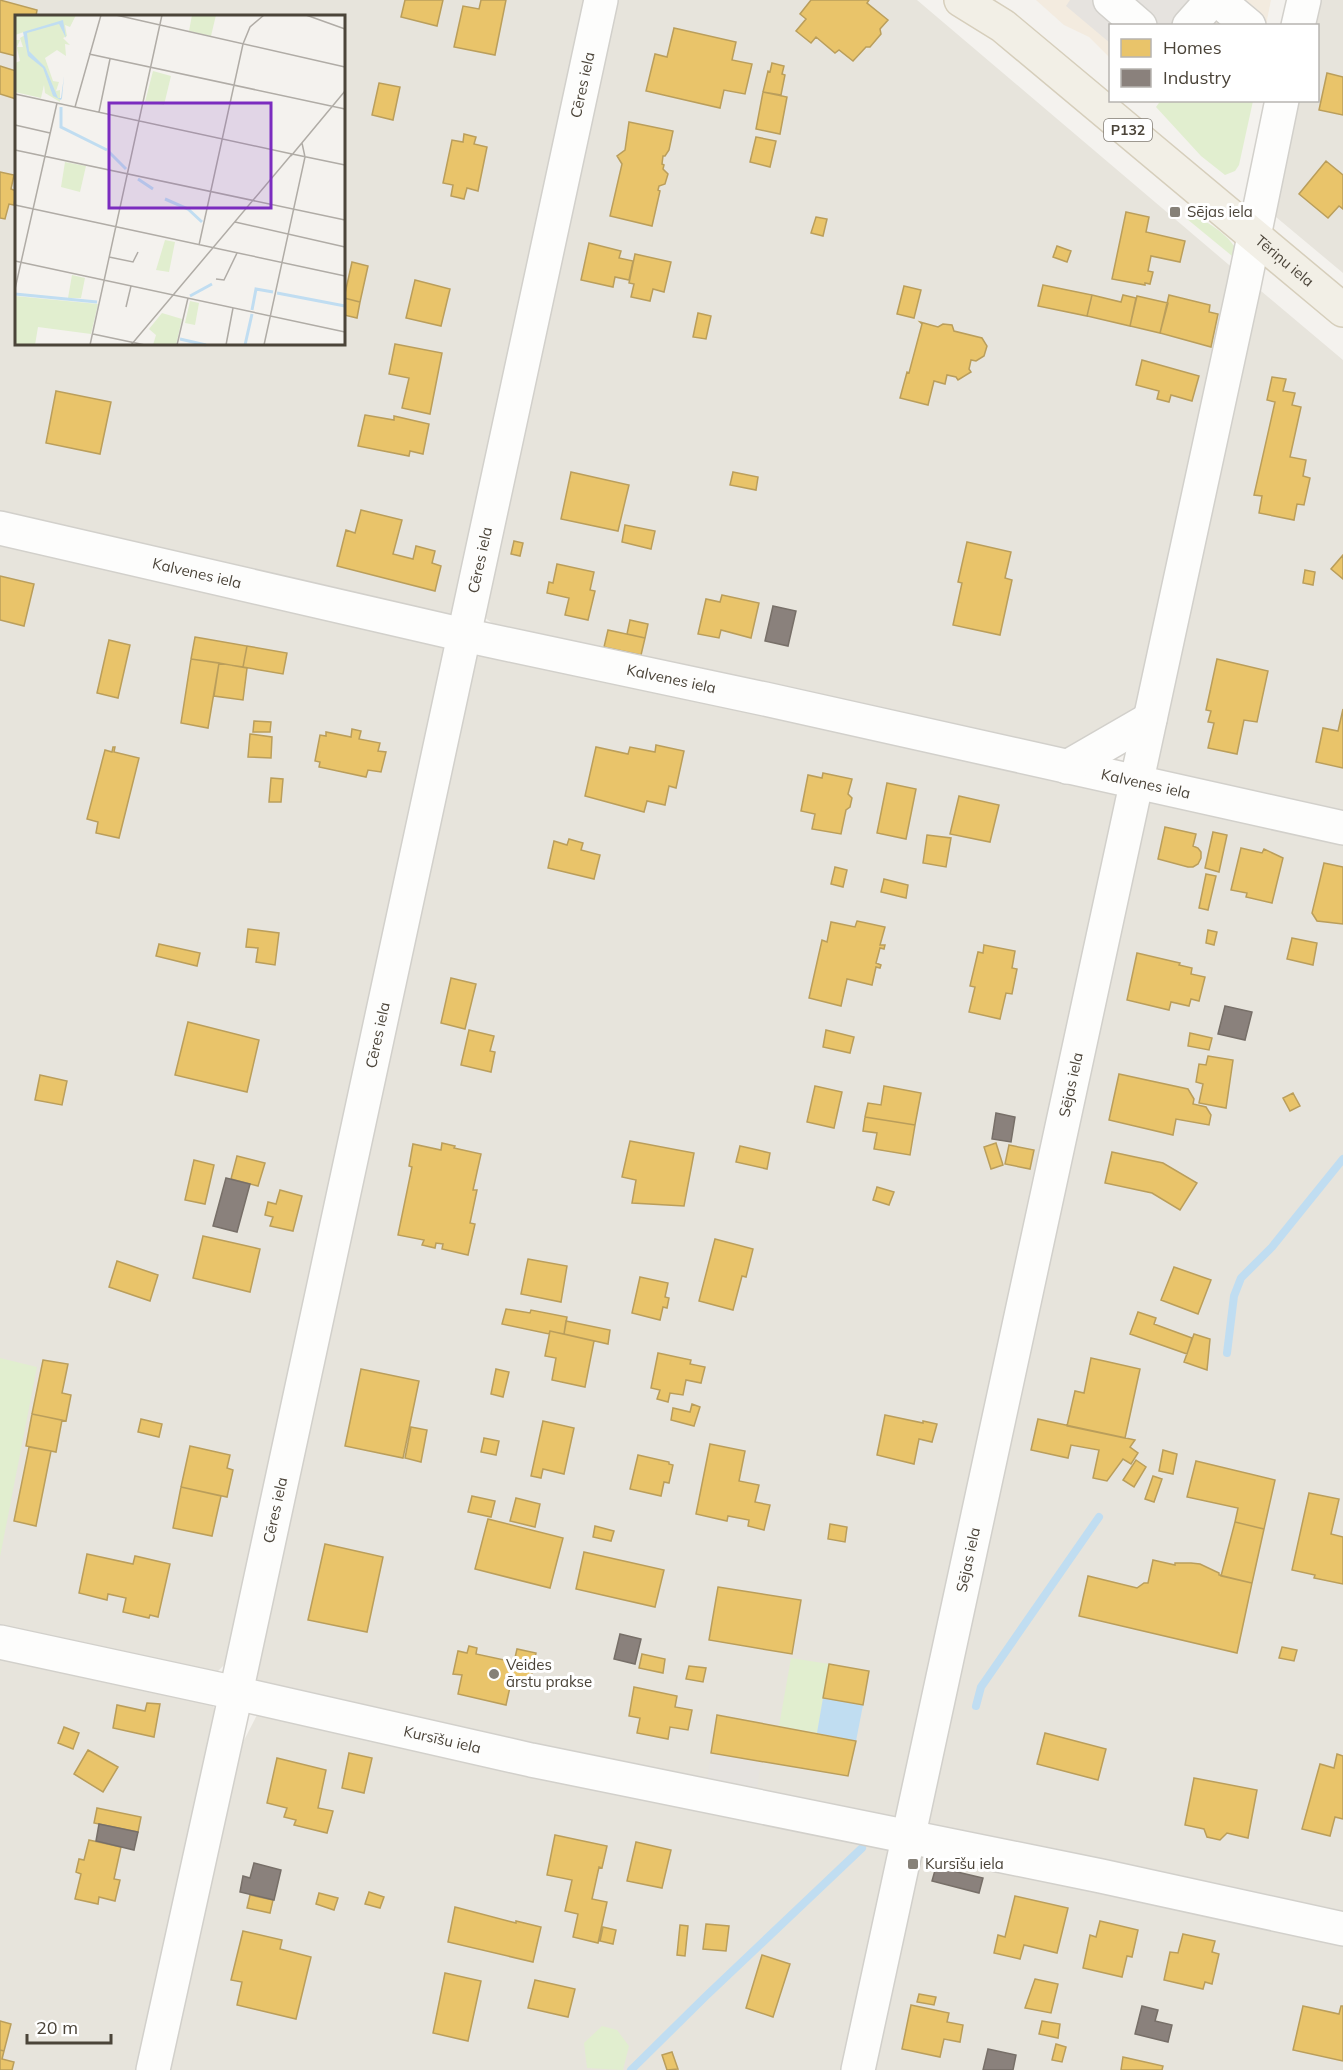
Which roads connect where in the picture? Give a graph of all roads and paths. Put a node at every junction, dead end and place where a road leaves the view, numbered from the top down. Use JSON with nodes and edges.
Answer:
{"nodes":[{"id":1,"x":601,"y":0,"type":"edge"},
{"id":2,"x":961,"y":0,"type":"edge"},
{"id":3,"x":983,"y":0,"type":"edge"},
{"id":4,"x":1110,"y":0,"type":"edge"},
{"id":5,"x":1212,"y":0,"type":"edge"},
{"id":6,"x":1218,"y":0,"type":"edge"},
{"id":7,"x":1304,"y":0,"type":"edge"},
{"id":8,"x":1138,"y":24,"type":"edge"},
{"id":9,"x":1191,"y":24,"type":"edge"},
{"id":10,"x":1248,"y":24,"type":"edge"},
{"id":11,"x":1298,"y":24,"type":"edge"},
{"id":12,"x":1003,"y":26,"type":"junction"},
{"id":13,"x":1282,"y":102,"type":"edge"},
{"id":14,"x":1253,"y":234,"type":"junction"},
{"id":15,"x":1343,"y":310,"type":"edge"},
{"id":16,"x":0,"y":528,"type":"edge"},
{"id":17,"x":465,"y":635,"type":"junction"},
{"id":18,"x":1150,"y":719,"type":"junction"},
{"id":19,"x":1067,"y":766,"type":"junction"},
{"id":20,"x":1137,"y":781,"type":"junction"},
{"id":21,"x":1343,"y":828,"type":"edge"},
{"id":22,"x":0,"y":1642,"type":"edge"},
{"id":23,"x":236,"y":1693,"type":"junction"},
{"id":24,"x":908,"y":1837,"type":"junction"},
{"id":25,"x":1343,"y":1929,"type":"edge"},
{"id":26,"x":153,"y":2070,"type":"edge"},
{"id":27,"x":858,"y":2070,"type":"edge"}],
"edges":[{"from":1,"to":17,"type":"street","name":"Cēres iela"},
{"from":2,"to":12,"type":"main road","name":"Tēriņu iela","number":"P132"},
{"from":3,"to":12,"type":"main road","name":"Tēriņu iela","number":"P132"},
{"from":4,"to":8,"type":"street"},
{"from":5,"to":9,"type":"street"},
{"from":6,"to":10,"type":"street"},
{"from":7,"to":11,"type":"street"},
{"from":12,"to":14,"type":"main road","name":"Tēriņu iela","number":"P132"},
{"from":13,"to":14,"type":"street","name":"Sējas iela"},
{"from":14,"to":15,"type":"main road","name":"Tēriņu iela","number":"P132"},
{"from":14,"to":18,"type":"street","name":"Sējas iela"},
{"from":16,"to":17,"type":"street","name":"Kalvenes iela"},
{"from":17,"to":19,"type":"street","name":"Kalvenes iela"},
{"from":17,"to":23,"type":"street","name":"Cēres iela"},
{"from":18,"to":19,"type":"street"},
{"from":18,"to":20,"type":"street","name":"Sējas iela"},
{"from":19,"to":20,"type":"street","name":"Kalvenes iela"},
{"from":20,"to":21,"type":"street","name":"Kalvenes iela"},
{"from":20,"to":24,"type":"street","name":"Sējas iela"},
{"from":22,"to":23,"type":"street","name":"Kursīšu iela"},
{"from":23,"to":24,"type":"street","name":"Kursīšu iela"},
{"from":23,"to":26,"type":"street","name":"Cēres iela"},
{"from":24,"to":25,"type":"street","name":"Kursīšu iela"},
{"from":24,"to":27,"type":"street","name":"Sējas iela"}]}
